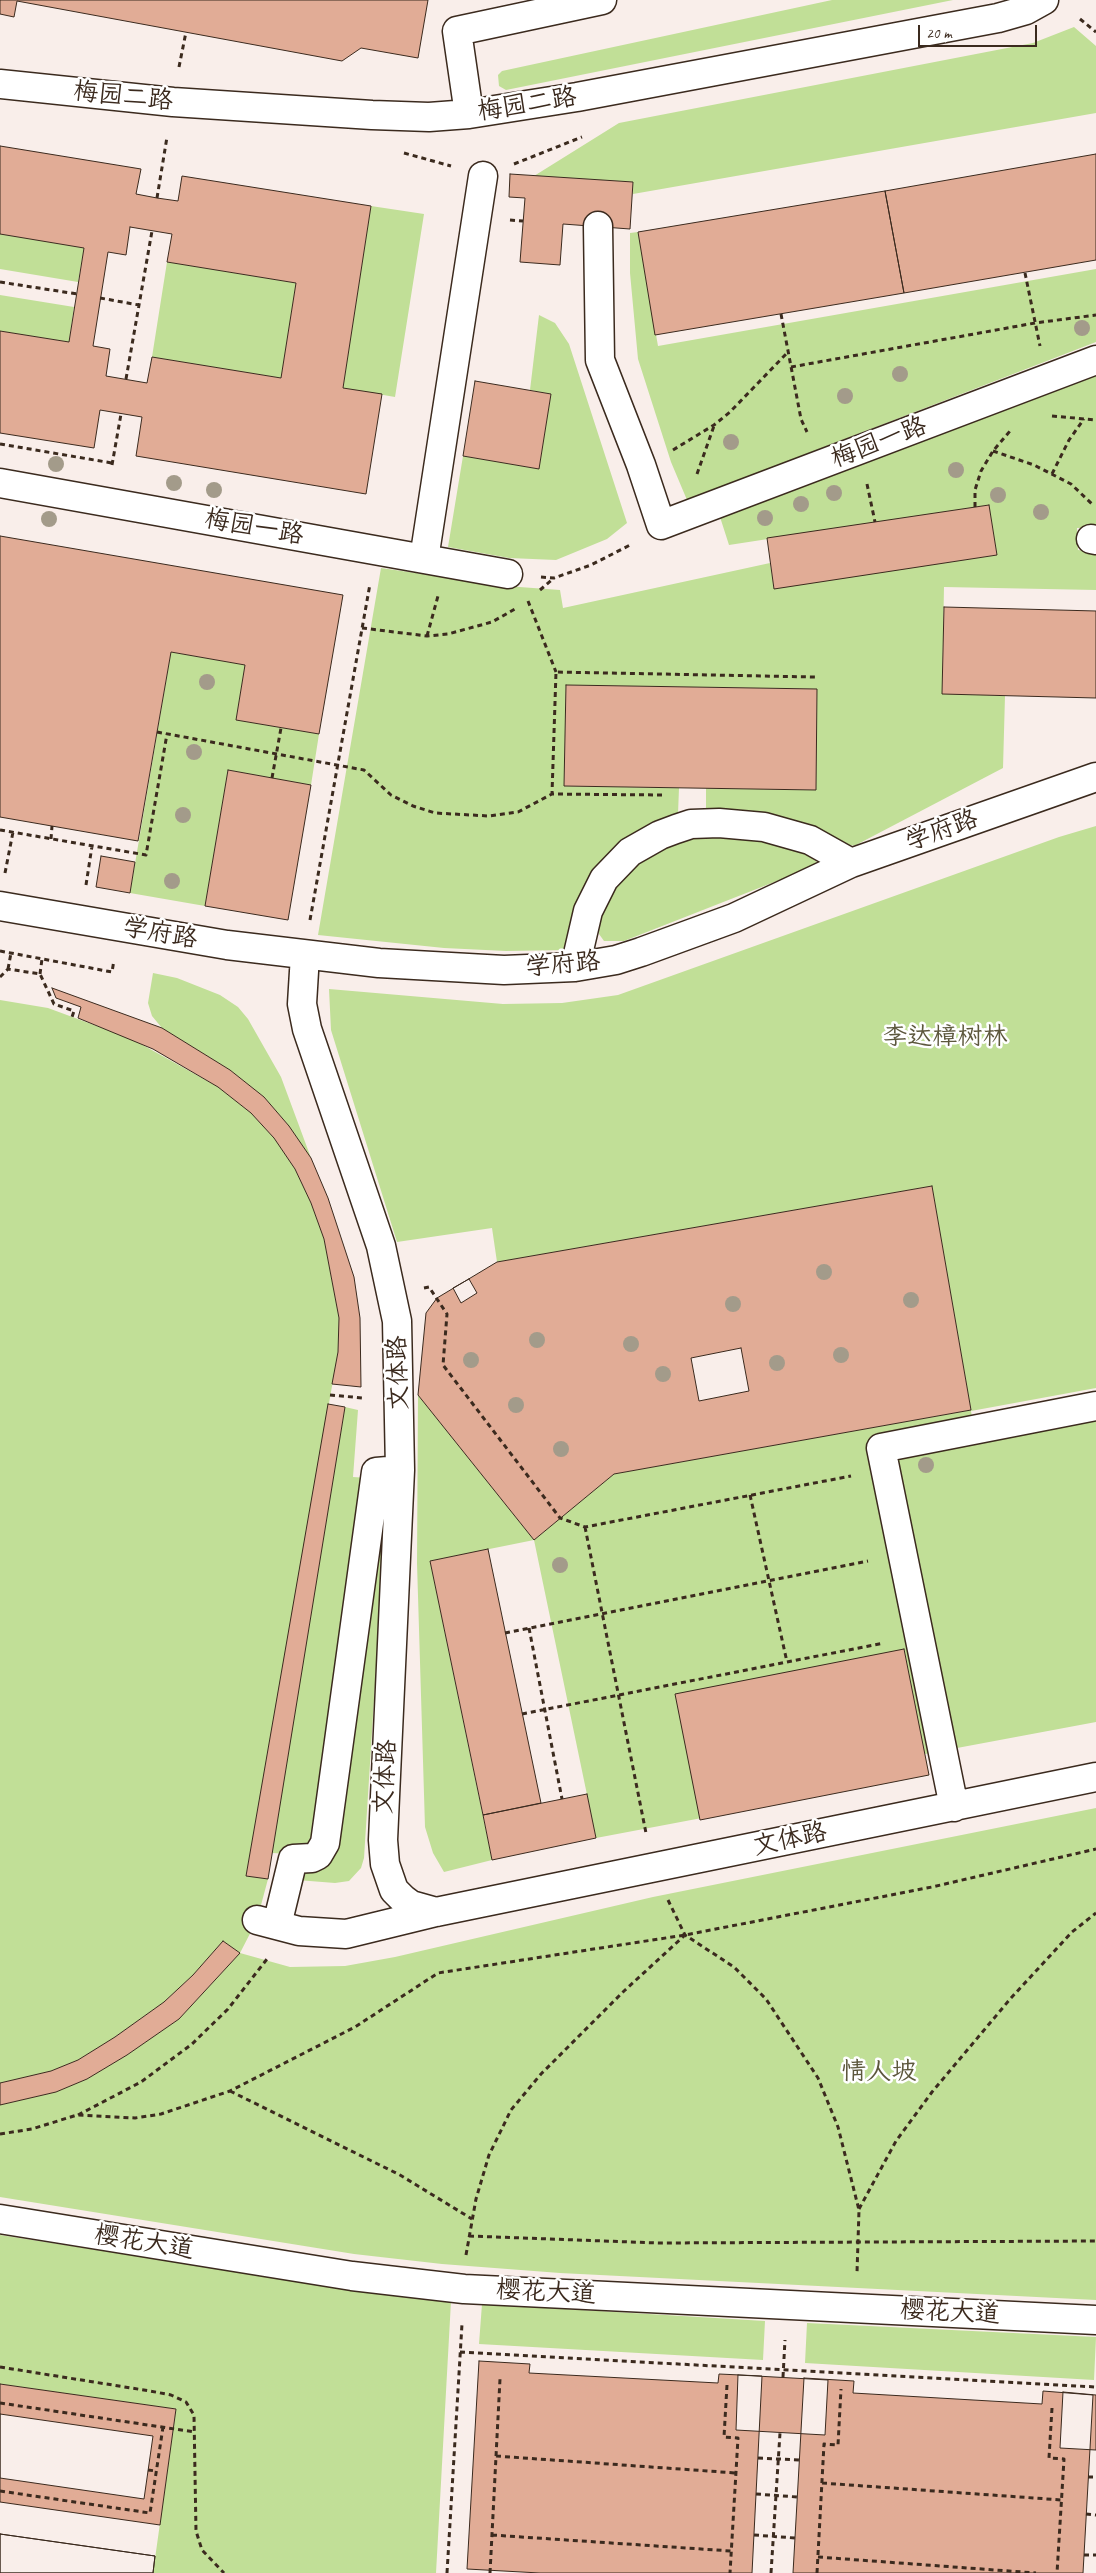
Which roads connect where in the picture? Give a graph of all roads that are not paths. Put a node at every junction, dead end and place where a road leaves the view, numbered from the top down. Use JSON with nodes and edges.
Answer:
{"nodes":[{"id":1,"x":602,"y":0,"type":"edge"},
{"id":2,"x":1044,"y":0,"type":"edge"},
{"id":3,"x":0,"y":84,"type":"edge"},
{"id":4,"x":469,"y":114,"type":"junction"},
{"id":5,"x":483,"y":176,"type":"road end"},
{"id":6,"x":598,"y":226,"type":"dead end"},
{"id":7,"x":1096,"y":360,"type":"edge"},
{"id":8,"x":0,"y":483,"type":"edge"},
{"id":9,"x":424,"y":559,"type":"junction"},
{"id":10,"x":508,"y":574,"type":"road end"},
{"id":11,"x":1096,"y":777,"type":"edge"},
{"id":12,"x":851,"y":863,"type":"junction"},
{"id":13,"x":0,"y":906,"type":"edge"},
{"id":14,"x":307,"y":942,"type":"junction"},
{"id":15,"x":575,"y":967,"type":"junction"},
{"id":16,"x":1096,"y":1406,"type":"edge"},
{"id":17,"x":400,"y":1470,"type":"junction"},
{"id":18,"x":1096,"y":1777,"type":"edge"},
{"id":19,"x":954,"y":1807,"type":"junction"},
{"id":20,"x":436,"y":1912,"type":"junction"},
{"id":21,"x":0,"y":2219,"type":"edge"},
{"id":22,"x":1096,"y":2320,"type":"edge"}],
"edges":[{"from":1,"to":4,"type":"street"},
{"from":2,"to":4,"type":"street","name":"梅园二路"},
{"from":3,"to":4,"type":"street","name":"梅园二路"},
{"from":5,"to":9,"type":"street"},
{"from":6,"to":7,"type":"street","name":"梅园一路"},
{"from":8,"to":9,"type":"street","name":"梅园一路"},
{"from":9,"to":10,"type":"street","name":"梅园一路"},
{"from":11,"to":12,"type":"street","name":"学府路"},
{"from":12,"to":15,"type":"street","name":"学府路"},
{"from":12,"to":15,"type":"street"},
{"from":13,"to":14,"type":"street","name":"学府路"},
{"from":14,"to":15,"type":"street","name":"学府路"},
{"from":14,"to":17,"type":"street","name":"文体路"},
{"from":16,"to":19,"type":"street"},
{"from":17,"to":20,"type":"street","name":"文体路"},
{"from":17,"to":20,"type":"street"},
{"from":18,"to":19,"type":"street","name":"文体路"},
{"from":19,"to":20,"type":"street","name":"文体路"},
{"from":21,"to":22,"type":"street","name":"樱花大道"}]}
